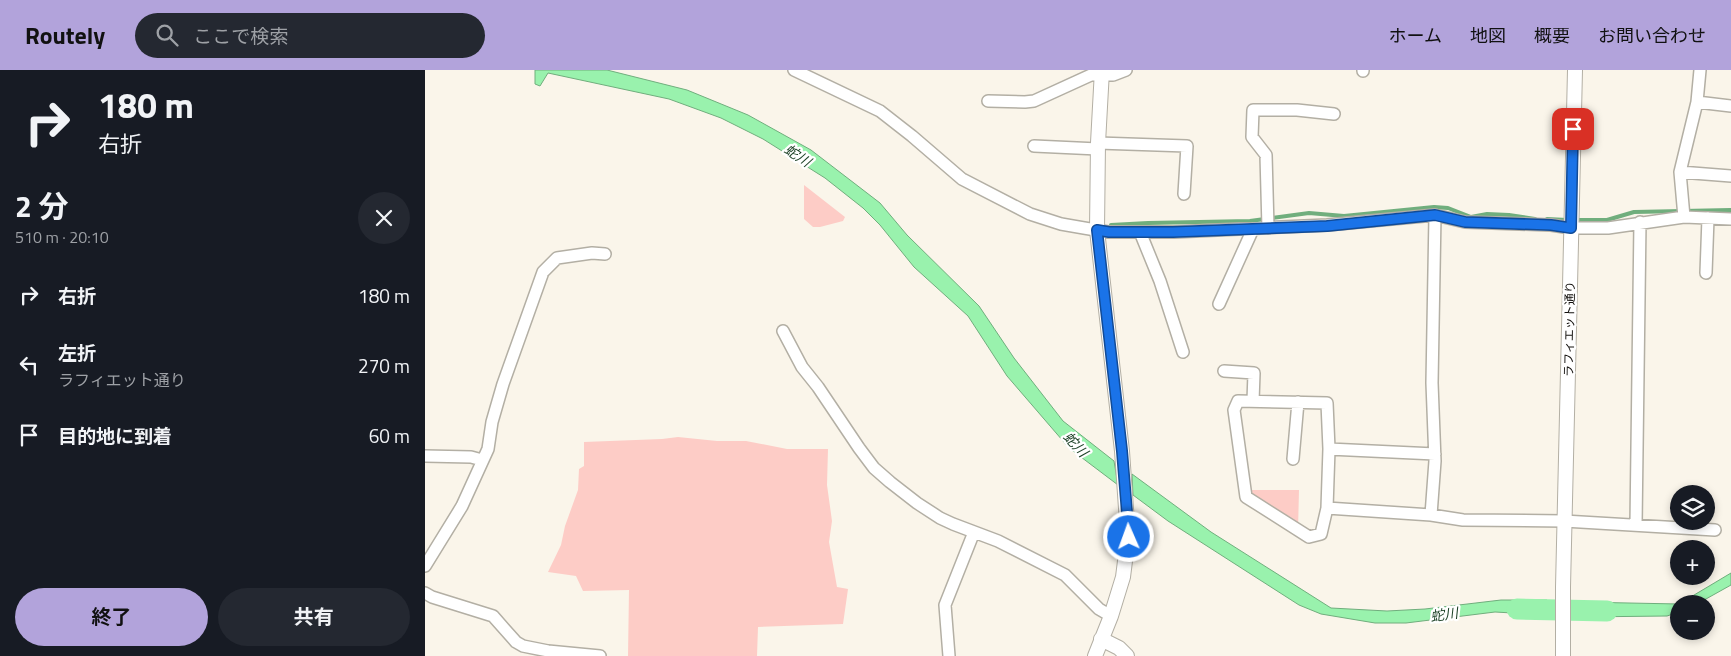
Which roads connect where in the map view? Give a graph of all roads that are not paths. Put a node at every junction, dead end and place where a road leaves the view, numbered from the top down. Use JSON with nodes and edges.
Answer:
{"nodes":[{"id":1,"x":793,"y":70,"type":"edge"},
{"id":2,"x":1125,"y":70,"type":"edge"},
{"id":3,"x":1575,"y":70,"type":"edge"},
{"id":4,"x":1700,"y":70,"type":"edge"},
{"id":5,"x":1102,"y":73,"type":"edge"},
{"id":6,"x":988,"y":100,"type":"dead end"},
{"id":7,"x":1697,"y":102,"type":"junction"},
{"id":8,"x":1731,"y":106,"type":"edge"},
{"id":9,"x":1334,"y":114,"type":"dead end"},
{"id":10,"x":1034,"y":146,"type":"dead end"},
{"id":11,"x":1098,"y":146,"type":"junction"},
{"id":12,"x":1679,"y":172,"type":"junction"},
{"id":13,"x":1731,"y":176,"type":"edge"},
{"id":14,"x":1183,"y":194,"type":"dead end"},
{"id":15,"x":1435,"y":215,"type":"junction"},
{"id":16,"x":1684,"y":217,"type":"junction"},
{"id":17,"x":1708,"y":218,"type":"junction"},
{"id":18,"x":1731,"y":219,"type":"edge"},
{"id":19,"x":1640,"y":222,"type":"junction"},
{"id":20,"x":1253,"y":228,"type":"junction"},
{"id":21,"x":1268,"y":228,"type":"junction"},
{"id":22,"x":1571,"y":228,"type":"junction"},
{"id":23,"x":1097,"y":230,"type":"junction"},
{"id":24,"x":1140,"y":232,"type":"junction"},
{"id":25,"x":605,"y":254,"type":"dead end"},
{"id":26,"x":1706,"y":273,"type":"dead end"},
{"id":27,"x":1219,"y":304,"type":"dead end"},
{"id":28,"x":783,"y":330,"type":"dead end"},
{"id":29,"x":1183,"y":352,"type":"dead end"},
{"id":30,"x":1224,"y":371,"type":"dead end"},
{"id":31,"x":1253,"y":401,"type":"junction"},
{"id":32,"x":1298,"y":402,"type":"junction"},
{"id":33,"x":1329,"y":448,"type":"junction"},
{"id":34,"x":1435,"y":454,"type":"junction"},
{"id":35,"x":425,"y":456,"type":"edge"},
{"id":36,"x":1293,"y":459,"type":"dead end"},
{"id":37,"x":482,"y":460,"type":"junction"},
{"id":38,"x":1327,"y":508,"type":"junction"},
{"id":39,"x":1431,"y":515,"type":"junction"},
{"id":40,"x":1564,"y":521,"type":"junction"},
{"id":41,"x":1635,"y":525,"type":"junction"},
{"id":42,"x":1670,"y":527,"type":"edge"},
{"id":43,"x":974,"y":532,"type":"junction"},
{"id":44,"x":425,"y":566,"type":"edge"},
{"id":45,"x":425,"y":593,"type":"edge"},
{"id":46,"x":1111,"y":616,"type":"junction"},
{"id":47,"x":1101,"y":639,"type":"junction"},
{"id":48,"x":600,"y":656,"type":"edge"},
{"id":49,"x":949,"y":656,"type":"edge"},
{"id":50,"x":1095,"y":656,"type":"edge"},
{"id":51,"x":1127,"y":656,"type":"edge"},
{"id":52,"x":1563,"y":656,"type":"edge"}],
"edges":[{"from":1,"to":23,"type":"street"},
{"from":2,"to":5,"type":"street"},
{"from":3,"to":22,"type":"street","name":"ラフィエット通り"},
{"from":4,"to":7,"type":"street"},
{"from":5,"to":6,"type":"street"},
{"from":5,"to":11,"type":"street"},
{"from":7,"to":8,"type":"street"},
{"from":7,"to":12,"type":"street"},
{"from":9,"to":21,"type":"street"},
{"from":10,"to":11,"type":"street"},
{"from":11,"to":14,"type":"street"},
{"from":11,"to":23,"type":"street"},
{"from":12,"to":13,"type":"street"},
{"from":12,"to":16,"type":"street"},
{"from":15,"to":21,"type":"street"},
{"from":15,"to":22,"type":"street"},
{"from":15,"to":34,"type":"street"},
{"from":16,"to":17,"type":"street"},
{"from":16,"to":19,"type":"street"},
{"from":17,"to":18,"type":"street"},
{"from":17,"to":26,"type":"street"},
{"from":19,"to":22,"type":"street"},
{"from":19,"to":41,"type":"street"},
{"from":20,"to":21,"type":"street"},
{"from":20,"to":24,"type":"street"},
{"from":20,"to":27,"type":"street"},
{"from":22,"to":40,"type":"street","name":"ラフィエット通り"},
{"from":23,"to":24,"type":"street"},
{"from":23,"to":46,"type":"street"},
{"from":24,"to":29,"type":"street"},
{"from":25,"to":37,"type":"street"},
{"from":28,"to":43,"type":"street"},
{"from":30,"to":31,"type":"street"},
{"from":31,"to":32,"type":"street"},
{"from":31,"to":38,"type":"street"},
{"from":32,"to":33,"type":"street"},
{"from":32,"to":36,"type":"street"},
{"from":33,"to":34,"type":"street"},
{"from":33,"to":38,"type":"street"},
{"from":34,"to":39,"type":"street"},
{"from":35,"to":37,"type":"street"},
{"from":37,"to":44,"type":"street"},
{"from":38,"to":39,"type":"street"},
{"from":39,"to":40,"type":"street"},
{"from":40,"to":41,"type":"street"},
{"from":40,"to":52,"type":"street","name":"ラフィエット通り"},
{"from":41,"to":42,"type":"street"},
{"from":43,"to":46,"type":"street"},
{"from":43,"to":49,"type":"street"},
{"from":45,"to":48,"type":"street"},
{"from":46,"to":47,"type":"street"},
{"from":47,"to":50,"type":"street"},
{"from":47,"to":51,"type":"street"}]}
